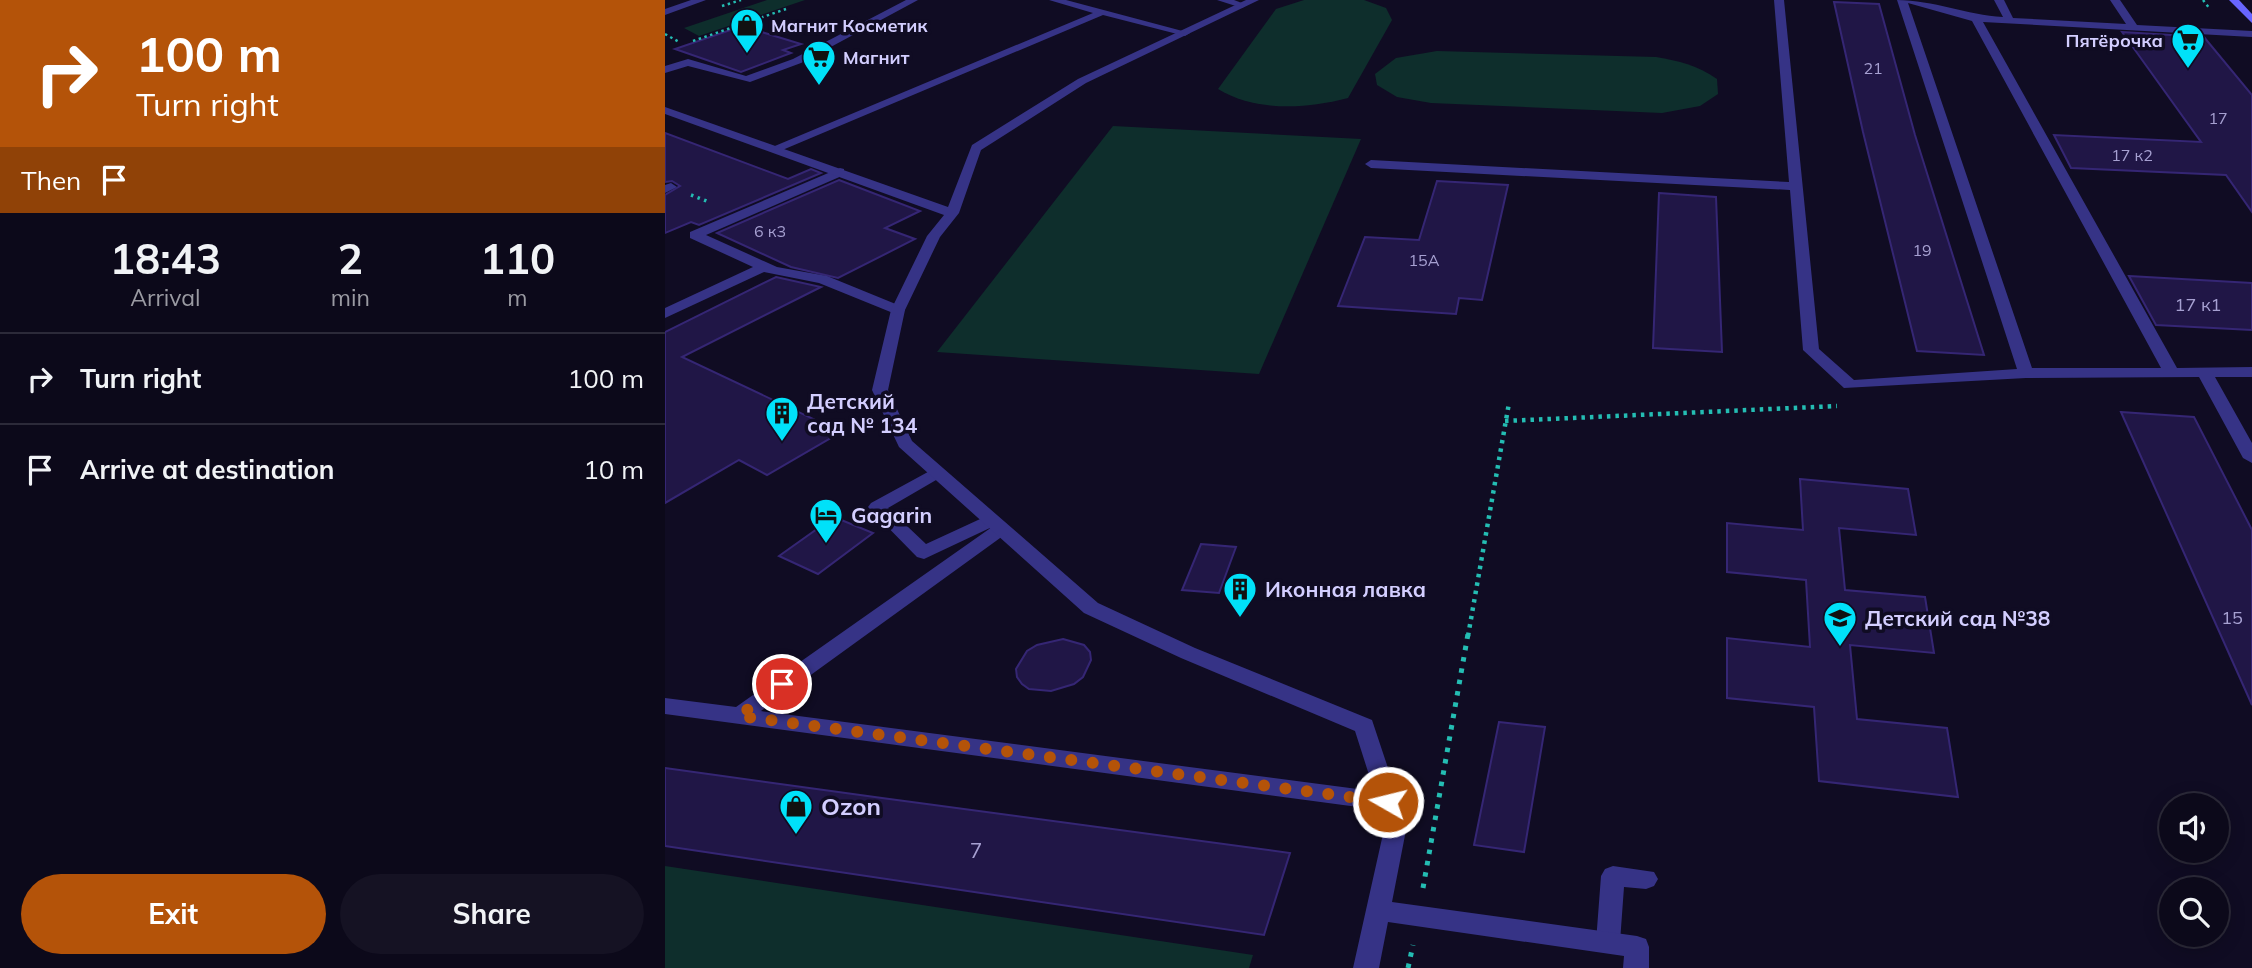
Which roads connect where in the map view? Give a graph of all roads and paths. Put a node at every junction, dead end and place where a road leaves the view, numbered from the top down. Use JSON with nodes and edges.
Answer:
{"nodes":[{"id":1,"x":701,"y":0,"type":"edge"},
{"id":2,"x":913,"y":0,"type":"edge"},
{"id":3,"x":1054,"y":0,"type":"edge"},
{"id":4,"x":1222,"y":0,"type":"edge"},
{"id":5,"x":1779,"y":0,"type":"edge"},
{"id":6,"x":1904,"y":0,"type":"edge"},
{"id":7,"x":1999,"y":0,"type":"edge"},
{"id":8,"x":2115,"y":0,"type":"edge"},
{"id":9,"x":2234,"y":0,"type":"edge"},
{"id":10,"x":1248,"y":3,"type":"edge"},
{"id":11,"x":786,"y":9,"type":"dead end"},
{"id":12,"x":665,"y":12,"type":"edge"},
{"id":13,"x":1103,"y":12,"type":"junction"},
{"id":14,"x":1976,"y":19,"type":"junction"},
{"id":15,"x":2252,"y":20,"type":"edge"},
{"id":16,"x":2010,"y":21,"type":"junction"},
{"id":17,"x":2133,"y":27,"type":"junction"},
{"id":18,"x":1185,"y":33,"type":"junction"},
{"id":19,"x":2252,"y":34,"type":"edge"},
{"id":20,"x":682,"y":44,"type":"dead end"},
{"id":21,"x":665,"y":70,"type":"edge"},
{"id":22,"x":665,"y":110,"type":"edge"},
{"id":23,"x":776,"y":148,"type":"junction"},
{"id":24,"x":1371,"y":164,"type":"dead end"},
{"id":25,"x":841,"y":172,"type":"junction"},
{"id":26,"x":1796,"y":187,"type":"junction"},
{"id":27,"x":952,"y":213,"type":"junction"},
{"id":28,"x":764,"y":267,"type":"junction"},
{"id":29,"x":898,"y":310,"type":"junction"},
{"id":30,"x":665,"y":314,"type":"edge"},
{"id":31,"x":2171,"y":371,"type":"junction"},
{"id":32,"x":2204,"y":371,"type":"junction"},
{"id":33,"x":2252,"y":372,"type":"edge"},
{"id":34,"x":2026,"y":373,"type":"junction"},
{"id":35,"x":1509,"y":403,"type":"dead end"},
{"id":36,"x":2252,"y":458,"type":"edge"},
{"id":37,"x":937,"y":472,"type":"junction"},
{"id":38,"x":996,"y":524,"type":"junction"},
{"id":39,"x":665,"y":706,"type":"edge"},
{"id":40,"x":739,"y":716,"type":"junction"},
{"id":41,"x":1388,"y":802,"type":"junction"},
{"id":42,"x":1646,"y":879,"type":"dead end"},
{"id":43,"x":1378,"y":910,"type":"junction"},
{"id":44,"x":1417,"y":916,"type":"junction"},
{"id":45,"x":1608,"y":942,"type":"junction"},
{"id":46,"x":1366,"y":968,"type":"edge"},
{"id":47,"x":1408,"y":968,"type":"edge"},
{"id":48,"x":1636,"y":968,"type":"edge"}],
"edges":[{"from":1,"to":12,"type":"street"},
{"from":2,"to":21,"type":"street"},
{"from":3,"to":13,"type":"street"},
{"from":4,"to":10,"type":"street"},
{"from":5,"to":26,"type":"street"},
{"from":6,"to":14,"type":"street"},
{"from":6,"to":34,"type":"street"},
{"from":7,"to":16,"type":"street"},
{"from":8,"to":17,"type":"street"},
{"from":9,"to":15,"type":"main road"},
{"from":10,"to":18,"type":"street"},
{"from":11,"to":20,"type":"path"},
{"from":13,"to":18,"type":"street"},
{"from":13,"to":23,"type":"street"},
{"from":14,"to":16,"type":"street"},
{"from":14,"to":31,"type":"street"},
{"from":16,"to":17,"type":"street"},
{"from":17,"to":19,"type":"street"},
{"from":18,"to":27,"type":"street"},
{"from":22,"to":23,"type":"street"},
{"from":23,"to":25,"type":"street"},
{"from":24,"to":26,"type":"street"},
{"from":25,"to":27,"type":"street"},
{"from":25,"to":28,"type":"street"},
{"from":26,"to":34,"type":"street"},
{"from":27,"to":29,"type":"street"},
{"from":28,"to":29,"type":"street"},
{"from":28,"to":30,"type":"street"},
{"from":29,"to":37,"type":"street"},
{"from":31,"to":32,"type":"street"},
{"from":31,"to":34,"type":"street"},
{"from":32,"to":33,"type":"street"},
{"from":32,"to":36,"type":"street"},
{"from":35,"to":44,"type":"path"},
{"from":37,"to":38,"type":"street"},
{"from":37,"to":38,"type":"street"},
{"from":38,"to":40,"type":"street"},
{"from":38,"to":41,"type":"street"},
{"from":39,"to":40,"type":"street"},
{"from":40,"to":41,"type":"street"},
{"from":41,"to":43,"type":"street"},
{"from":42,"to":45,"type":"street"},
{"from":43,"to":44,"type":"street"},
{"from":43,"to":46,"type":"street"},
{"from":44,"to":45,"type":"street"},
{"from":44,"to":47,"type":"path"},
{"from":45,"to":48,"type":"street"}]}
